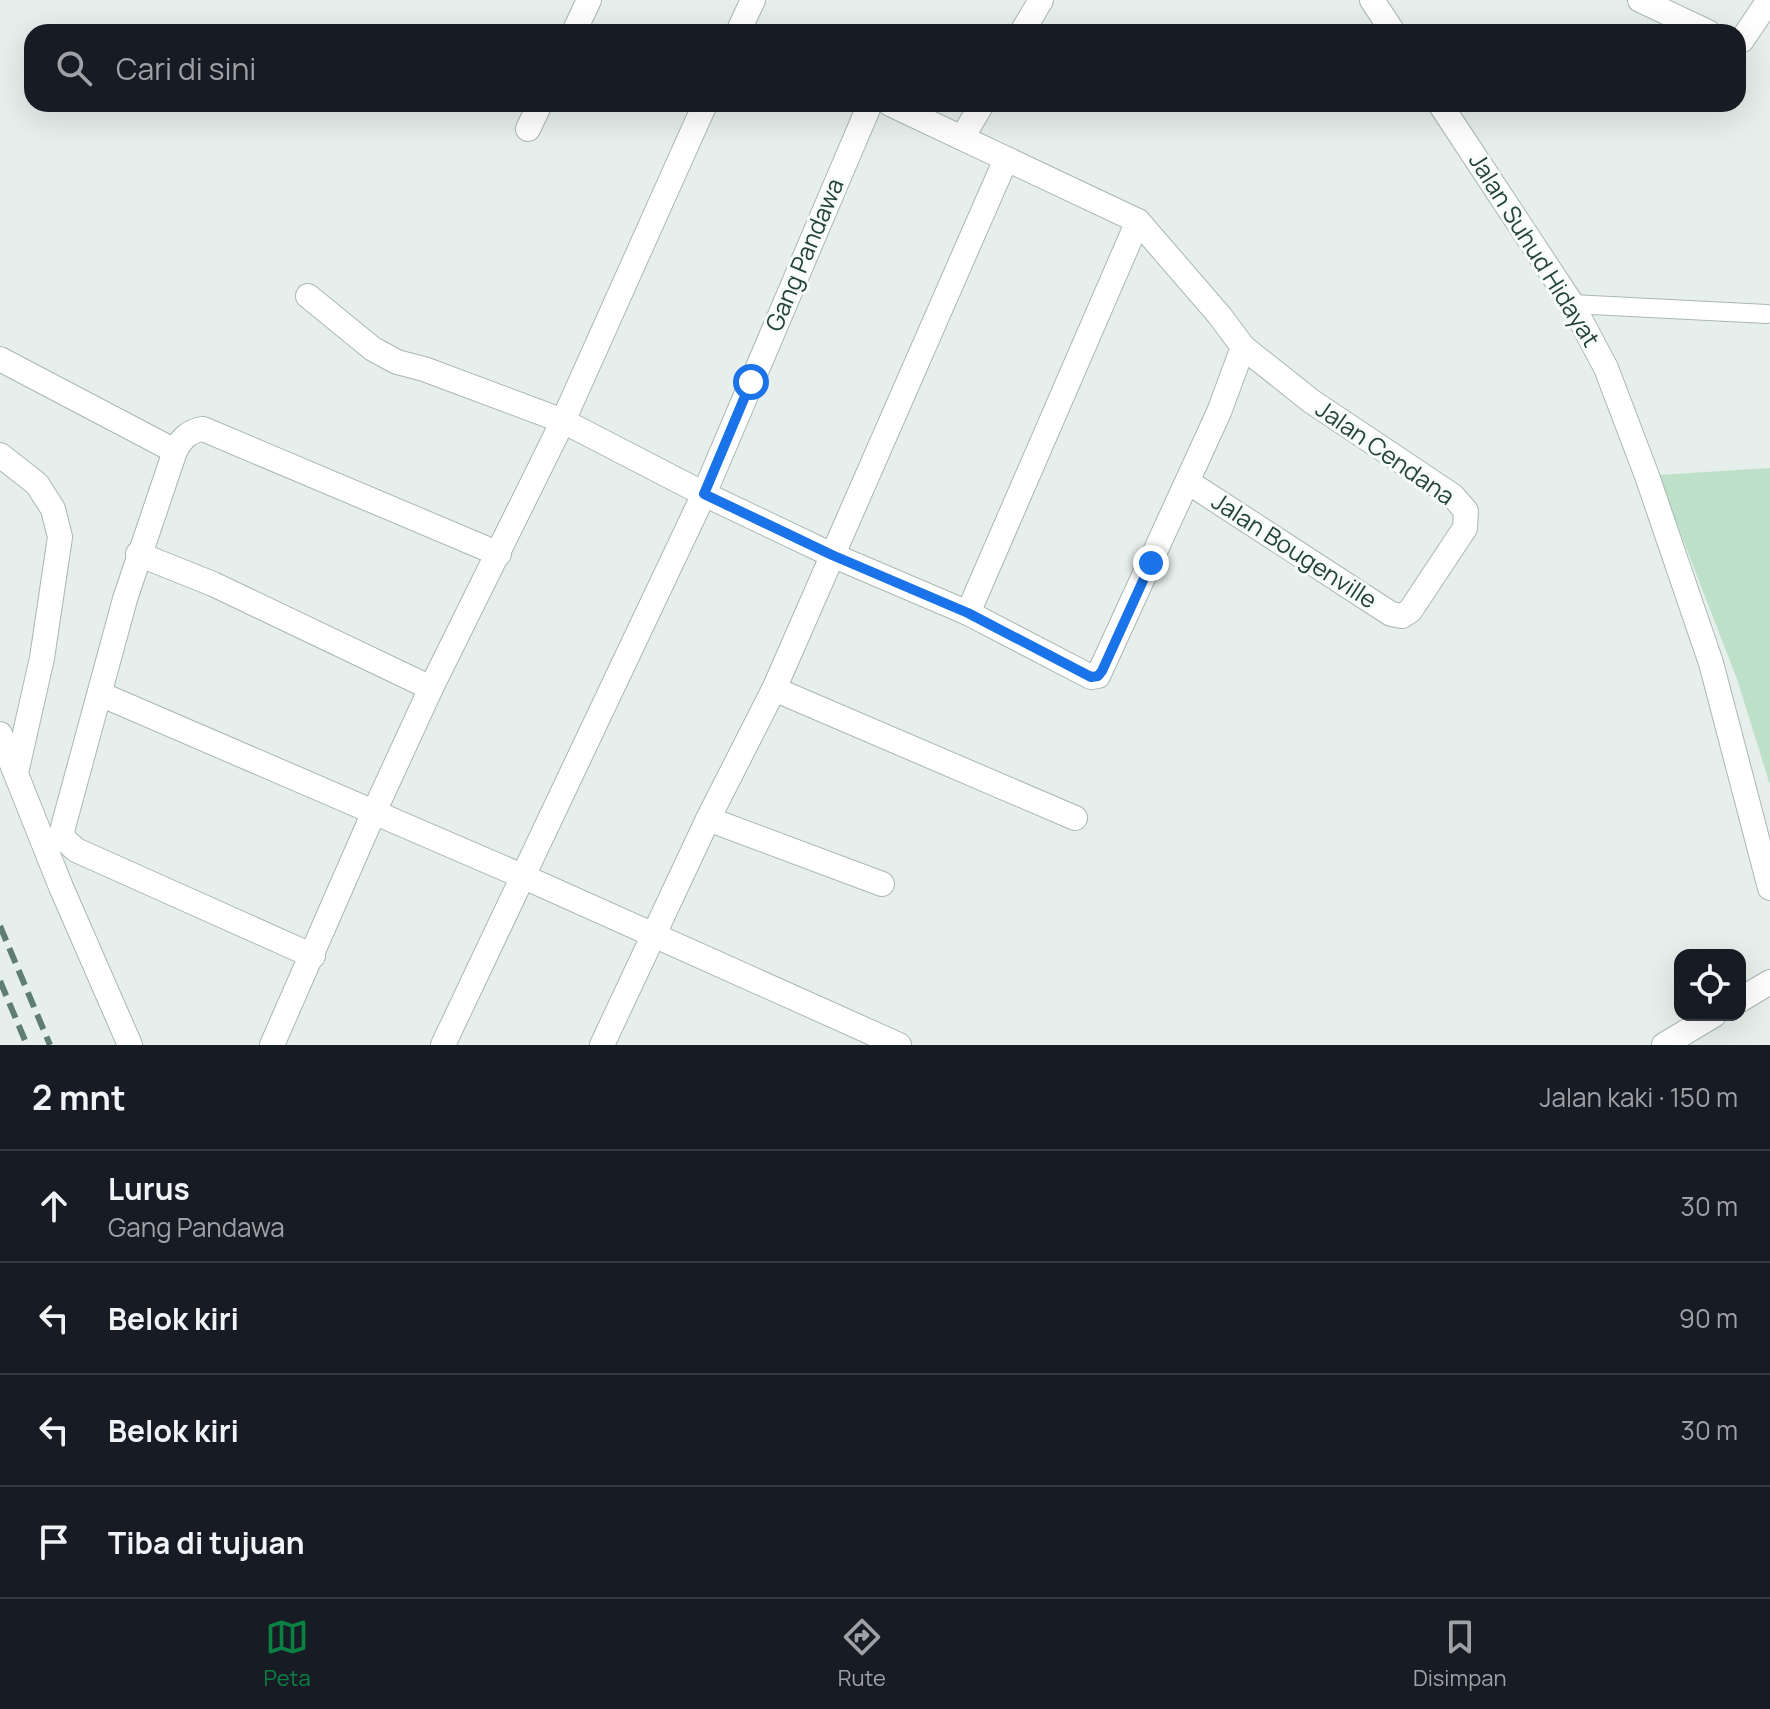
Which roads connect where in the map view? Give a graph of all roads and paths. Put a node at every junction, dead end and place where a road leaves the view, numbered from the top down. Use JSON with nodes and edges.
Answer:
{"nodes":[{"id":1,"x":589,"y":0,"type":"edge"},
{"id":2,"x":753,"y":0,"type":"edge"},
{"id":3,"x":1041,"y":0,"type":"edge"},
{"id":4,"x":1372,"y":0,"type":"edge"},
{"id":5,"x":1640,"y":0,"type":"edge"},
{"id":6,"x":1769,"y":0,"type":"edge"},
{"id":7,"x":578,"y":24,"type":"edge"},
{"id":8,"x":744,"y":24,"type":"edge"},
{"id":9,"x":1027,"y":24,"type":"edge"},
{"id":10,"x":1388,"y":24,"type":"edge"},
{"id":11,"x":1691,"y":24,"type":"edge"},
{"id":12,"x":1746,"y":34,"type":"edge"},
{"id":13,"x":536,"y":112,"type":"edge"},
{"id":14,"x":701,"y":112,"type":"edge"},
{"id":15,"x":867,"y":112,"type":"edge"},
{"id":16,"x":907,"y":112,"type":"edge"},
{"id":17,"x":977,"y":112,"type":"edge"},
{"id":18,"x":1445,"y":112,"type":"edge"},
{"id":19,"x":528,"y":129,"type":"dead end"},
{"id":20,"x":962,"y":138,"type":"junction"},
{"id":21,"x":1006,"y":159,"type":"junction"},
{"id":22,"x":1138,"y":221,"type":"junction"},
{"id":23,"x":308,"y":296,"type":"dead end"},
{"id":24,"x":1572,"y":304,"type":"junction"},
{"id":25,"x":1767,"y":314,"type":"dead end"},
{"id":26,"x":1243,"y":347,"type":"junction"},
{"id":27,"x":0,"y":359,"type":"edge"},
{"id":28,"x":563,"y":421,"type":"junction"},
{"id":29,"x":175,"y":451,"type":"junction"},
{"id":30,"x":0,"y":455,"type":"edge"},
{"id":31,"x":1188,"y":482,"type":"junction"},
{"id":32,"x":704,"y":494,"type":"junction"},
{"id":33,"x":138,"y":554,"type":"junction"},
{"id":34,"x":499,"y":554,"type":"junction"},
{"id":35,"x":832,"y":555,"type":"junction"},
{"id":36,"x":968,"y":613,"type":"junction"},
{"id":37,"x":1402,"y":616,"type":"joint"},
{"id":38,"x":431,"y":688,"type":"junction"},
{"id":39,"x":774,"y":689,"type":"junction"},
{"id":40,"x":100,"y":694,"type":"junction"},
{"id":41,"x":0,"y":734,"type":"edge"},
{"id":42,"x":16,"y":773,"type":"junction"},
{"id":43,"x":374,"y":812,"type":"junction"},
{"id":44,"x":1075,"y":818,"type":"dead end"},
{"id":45,"x":708,"y":819,"type":"junction"},
{"id":46,"x":522,"y":876,"type":"junction"},
{"id":47,"x":882,"y":884,"type":"dead end"},
{"id":48,"x":1770,"y":888,"type":"edge"},
{"id":49,"x":654,"y":936,"type":"junction"},
{"id":50,"x":313,"y":956,"type":"junction"},
{"id":51,"x":1770,"y":982,"type":"edge"},
{"id":52,"x":1746,"y":996,"type":"edge"},
{"id":53,"x":1704,"y":1021,"type":"edge"},
{"id":54,"x":130,"y":1045,"type":"edge"},
{"id":55,"x":272,"y":1045,"type":"edge"},
{"id":56,"x":443,"y":1045,"type":"edge"},
{"id":57,"x":602,"y":1045,"type":"edge"},
{"id":58,"x":899,"y":1045,"type":"edge"},
{"id":59,"x":1664,"y":1045,"type":"edge"}],
"edges":[{"from":1,"to":7,"type":"street"},
{"from":2,"to":8,"type":"street"},
{"from":3,"to":9,"type":"street"},
{"from":4,"to":10,"type":"street"},
{"from":5,"to":11,"type":"street"},
{"from":6,"to":12,"type":"street"},
{"from":13,"to":19,"type":"street"},
{"from":14,"to":28,"type":"street"},
{"from":15,"to":32,"type":"street","name":"Gang Pandawa"},
{"from":16,"to":20,"type":"street"},
{"from":17,"to":20,"type":"street"},
{"from":18,"to":24,"type":"street","name":"Jalan Suhud Hidayat"},
{"from":20,"to":21,"type":"street"},
{"from":21,"to":22,"type":"street"},
{"from":21,"to":35,"type":"street"},
{"from":22,"to":26,"type":"street"},
{"from":22,"to":36,"type":"street"},
{"from":23,"to":28,"type":"street"},
{"from":24,"to":25,"type":"lane"},
{"from":24,"to":48,"type":"street","name":"Jalan Suhud Hidayat"},
{"from":26,"to":31,"type":"street"},
{"from":26,"to":37,"type":"street","name":"Jalan Cendana"},
{"from":27,"to":29,"type":"street"},
{"from":28,"to":32,"type":"street"},
{"from":28,"to":34,"type":"street"},
{"from":29,"to":33,"type":"street"},
{"from":29,"to":34,"type":"street"},
{"from":30,"to":42,"type":"street"},
{"from":31,"to":36,"type":"street"},
{"from":31,"to":37,"type":"street","name":"Jalan Bougenville"},
{"from":32,"to":35,"type":"street"},
{"from":32,"to":46,"type":"street","name":"Gang Pandawa"},
{"from":33,"to":38,"type":"street"},
{"from":33,"to":40,"type":"street"},
{"from":34,"to":38,"type":"street"},
{"from":35,"to":36,"type":"street"},
{"from":35,"to":39,"type":"street"},
{"from":38,"to":43,"type":"street"},
{"from":39,"to":44,"type":"street"},
{"from":39,"to":45,"type":"street"},
{"from":40,"to":43,"type":"street"},
{"from":40,"to":50,"type":"street"},
{"from":41,"to":42,"type":"street"},
{"from":42,"to":54,"type":"street"},
{"from":43,"to":46,"type":"street"},
{"from":43,"to":50,"type":"street"},
{"from":45,"to":47,"type":"street"},
{"from":45,"to":49,"type":"street"},
{"from":46,"to":49,"type":"street"},
{"from":46,"to":56,"type":"street","name":"Gang Pandawa"},
{"from":49,"to":57,"type":"street"},
{"from":49,"to":58,"type":"street"},
{"from":50,"to":55,"type":"street"},
{"from":51,"to":52,"type":"street"},
{"from":53,"to":59,"type":"street"}]}
